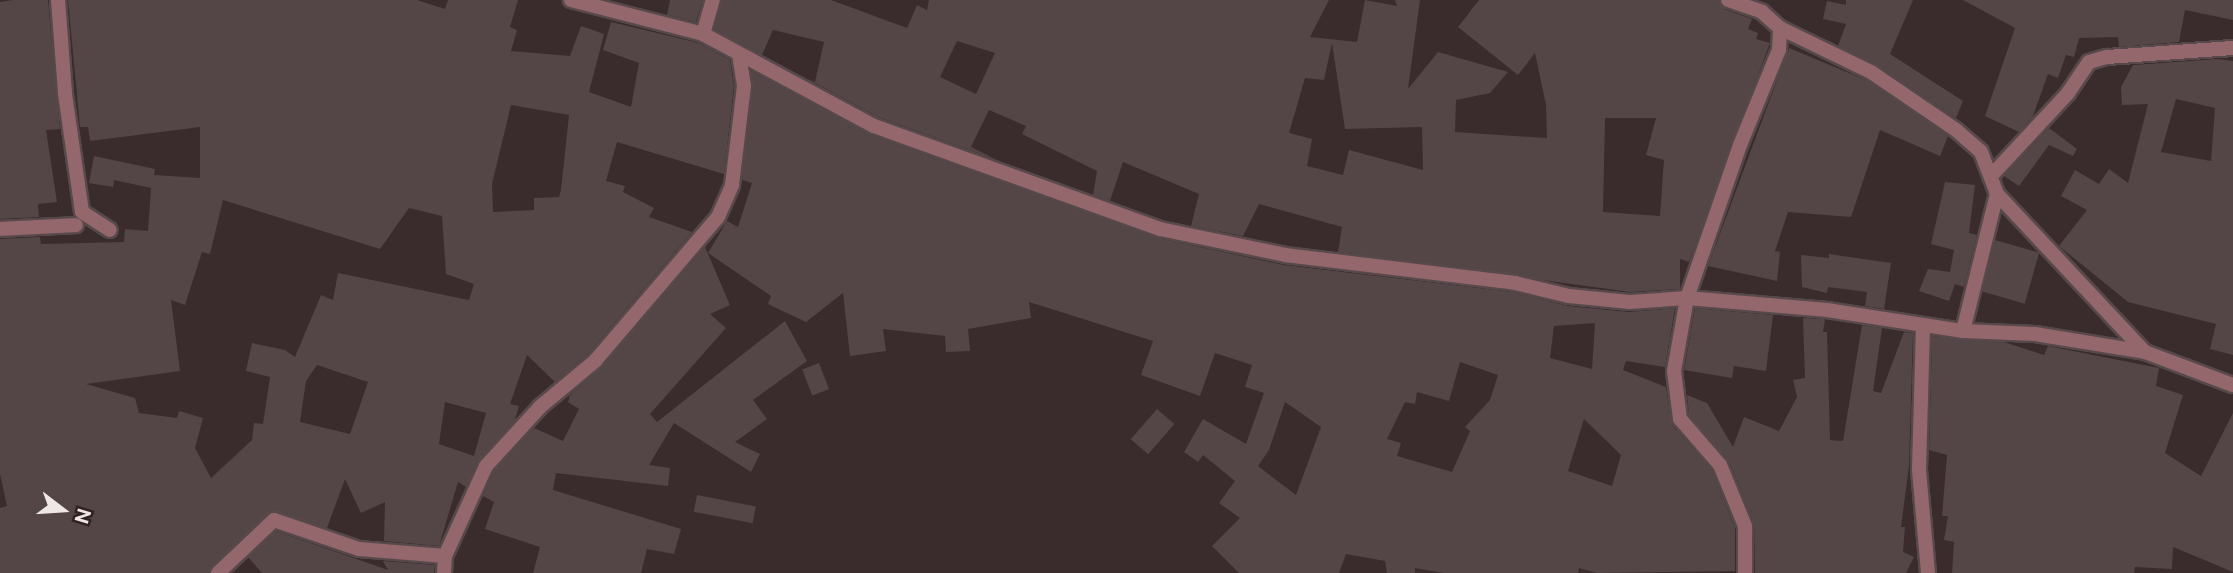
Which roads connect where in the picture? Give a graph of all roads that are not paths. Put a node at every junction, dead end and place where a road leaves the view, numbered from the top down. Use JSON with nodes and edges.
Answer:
{"nodes":[{"id":1,"x":58,"y":0,"type":"edge"},
{"id":2,"x":571,"y":0,"type":"edge"},
{"id":3,"x":713,"y":0,"type":"edge"},
{"id":4,"x":1728,"y":0,"type":"edge"},
{"id":5,"x":1780,"y":28,"type":"junction"},
{"id":6,"x":703,"y":34,"type":"junction"},
{"id":7,"x":2233,"y":48,"type":"edge"},
{"id":8,"x":739,"y":54,"type":"junction"},
{"id":9,"x":1991,"y":176,"type":"junction"},
{"id":10,"x":1997,"y":194,"type":"junction"},
{"id":11,"x":76,"y":225,"type":"dead end"},
{"id":12,"x":0,"y":229,"type":"edge"},
{"id":13,"x":110,"y":230,"type":"dead end"},
{"id":14,"x":1686,"y":298,"type":"junction"},
{"id":15,"x":1923,"y":326,"type":"junction"},
{"id":16,"x":1963,"y":331,"type":"junction"},
{"id":17,"x":2145,"y":352,"type":"junction"},
{"id":18,"x":2233,"y":384,"type":"edge"},
{"id":19,"x":445,"y":556,"type":"junction"},
{"id":20,"x":218,"y":573,"type":"edge"},
{"id":21,"x":444,"y":573,"type":"edge"},
{"id":22,"x":1745,"y":573,"type":"edge"},
{"id":23,"x":1928,"y":573,"type":"edge"}],
"edges":[{"from":1,"to":13,"type":"street"},
{"from":2,"to":6,"type":"street"},
{"from":3,"to":6,"type":"street"},
{"from":4,"to":5,"type":"street"},
{"from":5,"to":9,"type":"street"},
{"from":5,"to":14,"type":"street"},
{"from":6,"to":8,"type":"street"},
{"from":7,"to":9,"type":"street"},
{"from":8,"to":14,"type":"street"},
{"from":8,"to":19,"type":"street"},
{"from":9,"to":10,"type":"street"},
{"from":10,"to":16,"type":"street"},
{"from":10,"to":17,"type":"street"},
{"from":11,"to":12,"type":"street"},
{"from":14,"to":15,"type":"street"},
{"from":14,"to":22,"type":"street"},
{"from":15,"to":16,"type":"street"},
{"from":15,"to":23,"type":"street"},
{"from":16,"to":17,"type":"street"},
{"from":17,"to":18,"type":"street"},
{"from":19,"to":20,"type":"street"},
{"from":19,"to":21,"type":"street"}]}
